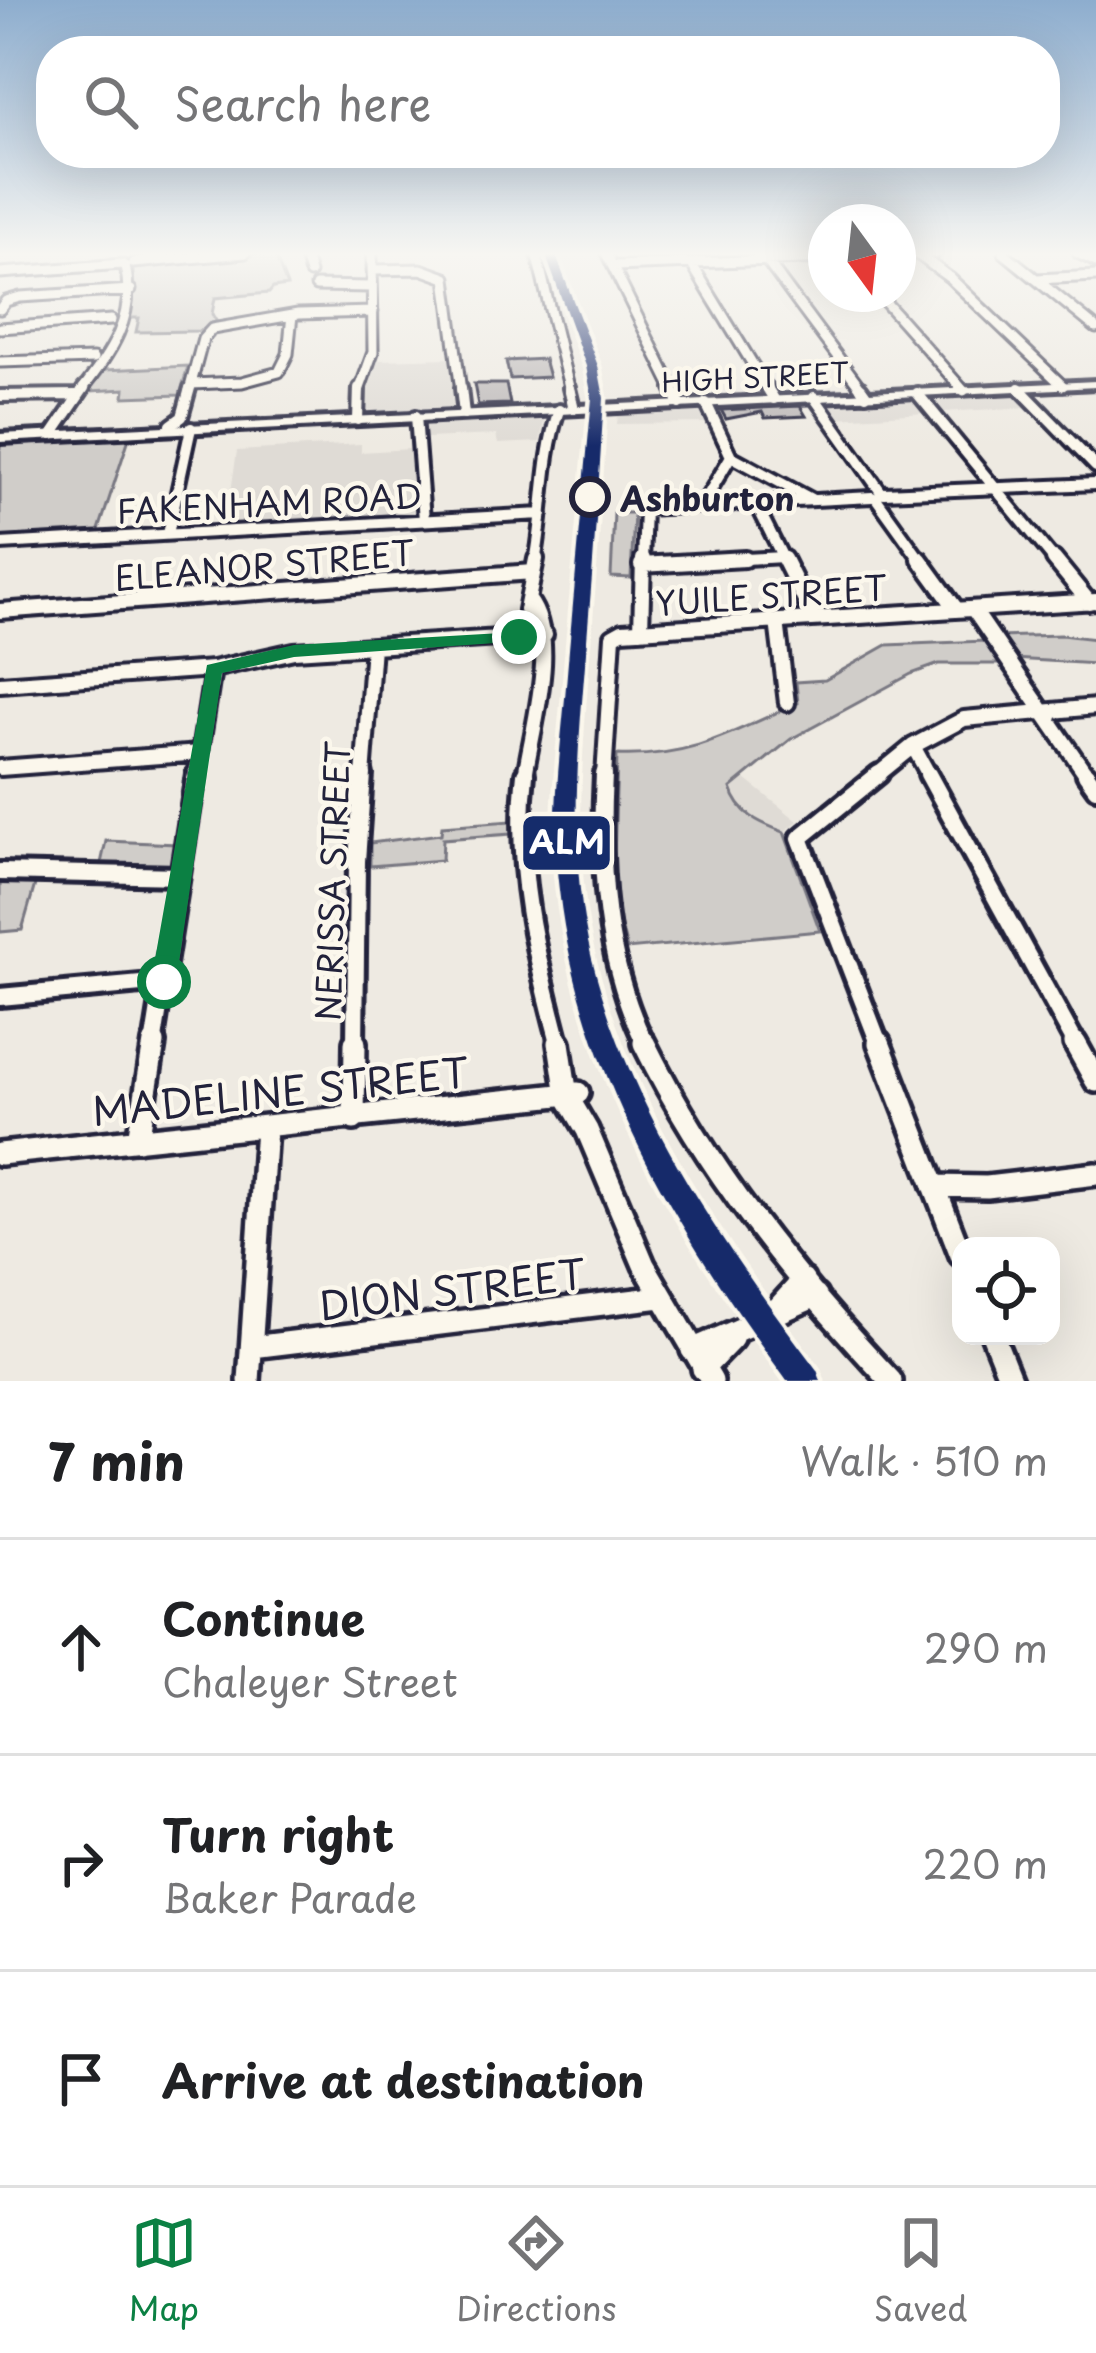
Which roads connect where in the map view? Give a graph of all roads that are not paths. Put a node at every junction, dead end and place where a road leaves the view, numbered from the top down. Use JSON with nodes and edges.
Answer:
{"nodes":[{"id":1,"x":122,"y":317,"type":"edge"},
{"id":2,"x":275,"y":317,"type":"edge"},
{"id":3,"x":292,"y":317,"type":"edge"},
{"id":4,"x":373,"y":317,"type":"edge"},
{"id":5,"x":451,"y":317,"type":"edge"},
{"id":6,"x":551,"y":317,"type":"edge"},
{"id":7,"x":639,"y":317,"type":"edge"},
{"id":8,"x":724,"y":317,"type":"edge"},
{"id":9,"x":809,"y":317,"type":"edge"},
{"id":10,"x":899,"y":317,"type":"edge"},
{"id":11,"x":991,"y":317,"type":"edge"},
{"id":12,"x":111,"y":320,"type":"dead end"},
{"id":13,"x":0,"y":328,"type":"edge"},
{"id":14,"x":93,"y":358,"type":"dead end"},
{"id":15,"x":0,"y":362,"type":"edge"},
{"id":16,"x":191,"y":384,"type":"junction"},
{"id":17,"x":1096,"y":384,"type":"edge"},
{"id":18,"x":1063,"y":386,"type":"junction"},
{"id":19,"x":1019,"y":388,"type":"junction"},
{"id":20,"x":964,"y":391,"type":"junction"},
{"id":21,"x":917,"y":393,"type":"junction"},
{"id":22,"x":76,"y":395,"type":"junction"},
{"id":23,"x":866,"y":395,"type":"junction"},
{"id":24,"x":0,"y":396,"type":"edge"},
{"id":25,"x":814,"y":398,"type":"junction"},
{"id":26,"x":774,"y":399,"type":"junction"},
{"id":27,"x":706,"y":403,"type":"junction"},
{"id":28,"x":680,"y":404,"type":"junction"},
{"id":29,"x":563,"y":407,"type":"junction"},
{"id":30,"x":464,"y":414,"type":"junction"},
{"id":31,"x":416,"y":416,"type":"junction"},
{"id":32,"x":358,"y":418,"type":"junction"},
{"id":33,"x":181,"y":423,"type":"junction"},
{"id":34,"x":54,"y":433,"type":"junction"},
{"id":35,"x":0,"y":435,"type":"edge"},
{"id":36,"x":731,"y":456,"type":"junction"},
{"id":37,"x":1096,"y":466,"type":"edge"},
{"id":38,"x":1093,"y":483,"type":"edge"},
{"id":39,"x":996,"y":489,"type":"junction"},
{"id":40,"x":878,"y":495,"type":"junction"},
{"id":41,"x":807,"y":499,"type":"junction"},
{"id":42,"x":707,"y":501,"type":"junction"},
{"id":43,"x":755,"y":502,"type":"junction"},
{"id":44,"x":542,"y":514,"type":"junction"},
{"id":45,"x":424,"y":520,"type":"junction"},
{"id":46,"x":167,"y":535,"type":"junction"},
{"id":47,"x":0,"y":544,"type":"edge"},
{"id":48,"x":783,"y":557,"type":"junction"},
{"id":49,"x":641,"y":565,"type":"junction"},
{"id":50,"x":533,"y":572,"type":"junction"},
{"id":51,"x":1092,"y":602,"type":"edge"},
{"id":52,"x":527,"y":607,"type":"junction"},
{"id":53,"x":954,"y":610,"type":"junction"},
{"id":54,"x":0,"y":611,"type":"edge"},
{"id":55,"x":974,"y":611,"type":"junction"},
{"id":56,"x":814,"y":619,"type":"junction"},
{"id":57,"x":777,"y":621,"type":"junction"},
{"id":58,"x":641,"y":630,"type":"junction"},
{"id":59,"x":541,"y":636,"type":"junction"},
{"id":60,"x":511,"y":638,"type":"junction"},
{"id":61,"x":373,"y":646,"type":"junction"},
{"id":62,"x":213,"y":669,"type":"junction"},
{"id":63,"x":0,"y":684,"type":"edge"},
{"id":64,"x":787,"y":703,"type":"dead end"},
{"id":65,"x":1096,"y":707,"type":"edge"},
{"id":66,"x":1043,"y":711,"type":"junction"},
{"id":67,"x":913,"y":746,"type":"junction"},
{"id":68,"x":200,"y":753,"type":"junction"},
{"id":69,"x":0,"y":768,"type":"edge"},
{"id":70,"x":1096,"y":788,"type":"edge"},
{"id":71,"x":0,"y":872,"type":"edge"},
{"id":72,"x":180,"y":876,"type":"junction"},
{"id":73,"x":164,"y":982,"type":"junction"},
{"id":74,"x":0,"y":997,"type":"edge"},
{"id":75,"x":1096,"y":1081,"type":"edge"},
{"id":76,"x":573,"y":1095,"type":"junction"},
{"id":77,"x":354,"y":1119,"type":"junction"},
{"id":78,"x":266,"y":1128,"type":"junction"},
{"id":79,"x":139,"y":1140,"type":"junction"},
{"id":80,"x":0,"y":1155,"type":"edge"},
{"id":81,"x":1096,"y":1174,"type":"edge"},
{"id":82,"x":937,"y":1193,"type":"junction"},
{"id":83,"x":954,"y":1237,"type":"edge"},
{"id":84,"x":809,"y":1288,"type":"junction"},
{"id":85,"x":661,"y":1297,"type":"junction"},
{"id":86,"x":997,"y":1345,"type":"edge"},
{"id":87,"x":252,"y":1347,"type":"junction"},
{"id":88,"x":702,"y":1366,"type":"edge"},
{"id":89,"x":249,"y":1381,"type":"edge"},
{"id":90,"x":891,"y":1381,"type":"edge"},
{"id":91,"x":1011,"y":1381,"type":"edge"}],
"edges":[{"from":1,"to":22,"type":"street"},
{"from":2,"to":16,"type":"street"},
{"from":3,"to":16,"type":"street"},
{"from":4,"to":32,"type":"street"},
{"from":5,"to":30,"type":"street"},
{"from":6,"to":29,"type":"street"},
{"from":7,"to":28,"type":"street"},
{"from":8,"to":26,"type":"street"},
{"from":9,"to":23,"type":"street"},
{"from":10,"to":20,"type":"street"},
{"from":11,"to":18,"type":"street"},
{"from":12,"to":13,"type":"street"},
{"from":14,"to":15,"type":"street"},
{"from":16,"to":33,"type":"street"},
{"from":17,"to":18,"type":"main road","name":"HIGH STREET"},
{"from":18,"to":19,"type":"main road","name":"HIGH STREET"},
{"from":19,"to":20,"type":"main road","name":"HIGH STREET"},
{"from":19,"to":37,"type":"street"},
{"from":20,"to":21,"type":"main road","name":"HIGH STREET"},
{"from":21,"to":23,"type":"main road","name":"HIGH STREET"},
{"from":21,"to":39,"type":"street"},
{"from":22,"to":24,"type":"street"},
{"from":22,"to":34,"type":"street"},
{"from":23,"to":25,"type":"main road","name":"HIGH STREET"},
{"from":25,"to":26,"type":"main road","name":"HIGH STREET"},
{"from":25,"to":40,"type":"street"},
{"from":26,"to":27,"type":"main road","name":"HIGH STREET"},
{"from":27,"to":28,"type":"main road","name":"HIGH STREET"},
{"from":27,"to":36,"type":"street"},
{"from":28,"to":29,"type":"main road","name":"HIGH STREET"},
{"from":29,"to":30,"type":"main road","name":"HIGH STREET"},
{"from":29,"to":44,"type":"street"},
{"from":30,"to":31,"type":"main road","name":"HIGH STREET"},
{"from":31,"to":32,"type":"main road","name":"HIGH STREET"},
{"from":31,"to":45,"type":"street"},
{"from":32,"to":33,"type":"main road","name":"HIGH STREET"},
{"from":32,"to":33,"type":"main road","name":"HIGH STREET"},
{"from":33,"to":34,"type":"main road","name":"HIGH STREET"},
{"from":33,"to":34,"type":"main road","name":"HIGH STREET"},
{"from":33,"to":46,"type":"street"},
{"from":34,"to":35,"type":"main road","name":"HIGH STREET"},
{"from":36,"to":41,"type":"street"},
{"from":36,"to":42,"type":"street"},
{"from":38,"to":39,"type":"street"},
{"from":39,"to":40,"type":"street"},
{"from":39,"to":51,"type":"street"},
{"from":40,"to":41,"type":"street"},
{"from":40,"to":53,"type":"street"},
{"from":41,"to":43,"type":"street"},
{"from":42,"to":43,"type":"street"},
{"from":42,"to":49,"type":"street"},
{"from":43,"to":48,"type":"street"},
{"from":44,"to":45,"type":"street","name":"FAKENHAM ROAD"},
{"from":44,"to":50,"type":"street"},
{"from":45,"to":46,"type":"street","name":"FAKENHAM ROAD"},
{"from":46,"to":47,"type":"street","name":"FAKENHAM ROAD"},
{"from":48,"to":49,"type":"street"},
{"from":48,"to":56,"type":"street"},
{"from":49,"to":58,"type":"street"},
{"from":50,"to":52,"type":"street"},
{"from":50,"to":54,"type":"street","name":"ELEANOR STREET"},
{"from":51,"to":55,"type":"street","name":"YUILE STREET"},
{"from":52,"to":59,"type":"street"},
{"from":52,"to":60,"type":"street"},
{"from":53,"to":55,"type":"street","name":"YUILE STREET"},
{"from":53,"to":56,"type":"street","name":"YUILE STREET"},
{"from":55,"to":66,"type":"street"},
{"from":56,"to":57,"type":"street","name":"YUILE STREET"},
{"from":57,"to":58,"type":"street","name":"YUILE STREET"},
{"from":57,"to":64,"type":"street"},
{"from":58,"to":84,"type":"street","name":"YUILE STREET"},
{"from":59,"to":60,"type":"street"},
{"from":59,"to":76,"type":"street"},
{"from":60,"to":61,"type":"street"},
{"from":61,"to":62,"type":"street"},
{"from":61,"to":77,"type":"street","name":"NERISSA STREET"},
{"from":62,"to":63,"type":"street"},
{"from":62,"to":68,"type":"street"},
{"from":65,"to":66,"type":"street"},
{"from":66,"to":67,"type":"street"},
{"from":66,"to":70,"type":"street"},
{"from":67,"to":75,"type":"street"},
{"from":67,"to":82,"type":"street"},
{"from":68,"to":69,"type":"street"},
{"from":68,"to":72,"type":"street"},
{"from":71,"to":72,"type":"street"},
{"from":72,"to":73,"type":"street"},
{"from":73,"to":74,"type":"street"},
{"from":73,"to":79,"type":"street"},
{"from":76,"to":77,"type":"street","name":"MADELINE STREET"},
{"from":76,"to":85,"type":"street"},
{"from":77,"to":78,"type":"street","name":"MADELINE STREET"},
{"from":78,"to":79,"type":"street","name":"MADELINE STREET"},
{"from":78,"to":87,"type":"street"},
{"from":79,"to":80,"type":"street","name":"MADELINE STREET"},
{"from":81,"to":82,"type":"street"},
{"from":82,"to":83,"type":"street"},
{"from":84,"to":88,"type":"street"},
{"from":84,"to":90,"type":"street"},
{"from":85,"to":87,"type":"street","name":"DION STREET"},
{"from":85,"to":88,"type":"street"},
{"from":86,"to":91,"type":"street"},
{"from":87,"to":89,"type":"street"}]}
